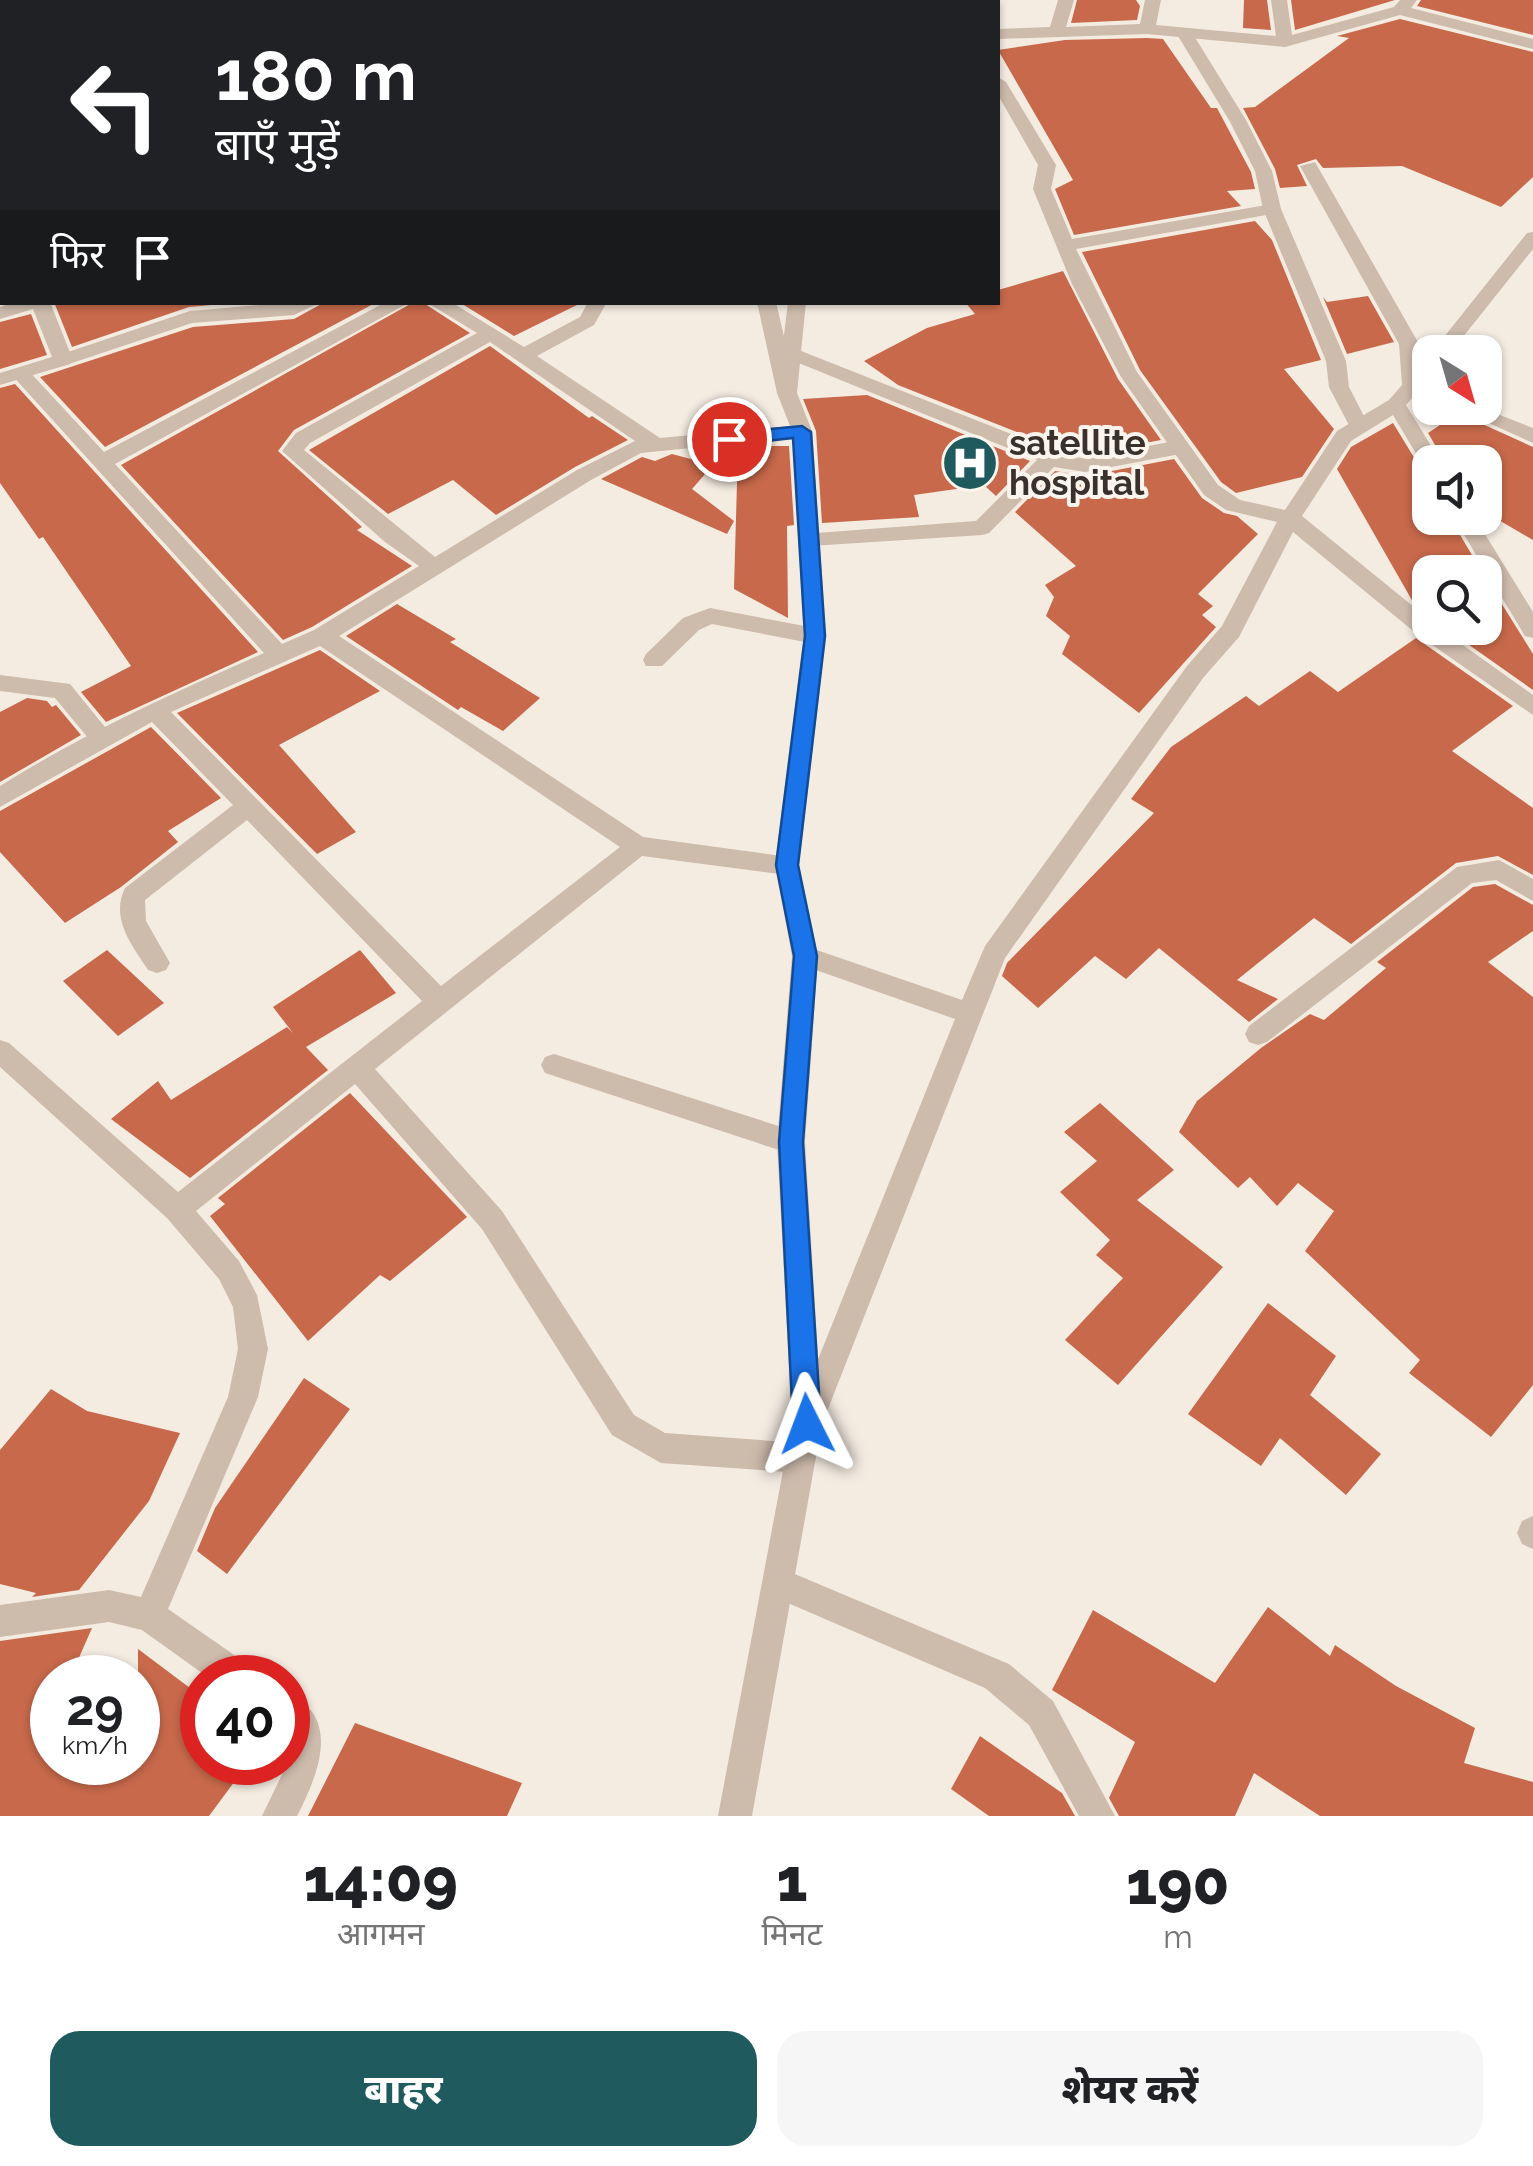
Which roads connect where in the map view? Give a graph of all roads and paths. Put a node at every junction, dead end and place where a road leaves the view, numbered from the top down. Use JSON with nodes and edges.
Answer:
{"nodes":[{"id":1,"x":1066,"y":0,"type":"edge"},
{"id":2,"x":1152,"y":0,"type":"edge"},
{"id":3,"x":1280,"y":0,"type":"edge"},
{"id":4,"x":1404,"y":5,"type":"edge"},
{"id":5,"x":1147,"y":29,"type":"junction"},
{"id":6,"x":1183,"y":31,"type":"junction"},
{"id":7,"x":1057,"y":32,"type":"junction"},
{"id":8,"x":1000,"y":34,"type":"edge"},
{"id":9,"x":1285,"y":42,"type":"junction"},
{"id":10,"x":1533,"y":44,"type":"edge"},
{"id":11,"x":1000,"y":85,"type":"edge"},
{"id":12,"x":1309,"y":166,"type":"dead end"},
{"id":13,"x":1272,"y":208,"type":"junction"},
{"id":14,"x":1533,"y":237,"type":"edge"},
{"id":15,"x":1068,"y":245,"type":"junction"},
{"id":16,"x":28,"y":305,"type":"edge"},
{"id":17,"x":39,"y":305,"type":"edge"},
{"id":18,"x":304,"y":305,"type":"edge"},
{"id":19,"x":395,"y":305,"type":"edge"},
{"id":20,"x":441,"y":305,"type":"edge"},
{"id":21,"x":596,"y":305,"type":"edge"},
{"id":22,"x":767,"y":305,"type":"edge"},
{"id":23,"x":797,"y":305,"type":"edge"},
{"id":24,"x":0,"y":313,"type":"edge"},
{"id":25,"x":490,"y":334,"type":"junction"},
{"id":26,"x":1455,"y":335,"type":"edge"},
{"id":27,"x":792,"y":352,"type":"junction"},
{"id":28,"x":523,"y":356,"type":"junction"},
{"id":29,"x":63,"y":360,"type":"junction"},
{"id":30,"x":10,"y":376,"type":"edge"},
{"id":31,"x":787,"y":392,"type":"junction"},
{"id":32,"x":1412,"y":396,"type":"edge"},
{"id":33,"x":1502,"y":423,"type":"edge"},
{"id":34,"x":1359,"y":426,"type":"junction"},
{"id":35,"x":802,"y":432,"type":"junction"},
{"id":36,"x":1533,"y":436,"type":"edge"},
{"id":37,"x":657,"y":446,"type":"junction"},
{"id":38,"x":1180,"y":447,"type":"junction"},
{"id":39,"x":1050,"y":459,"type":"junction"},
{"id":40,"x":104,"y":461,"type":"junction"},
{"id":41,"x":1290,"y":518,"type":"junction"},
{"id":42,"x":1474,"y":535,"type":"edge"},
{"id":43,"x":810,"y":538,"type":"junction"},
{"id":44,"x":435,"y":566,"type":"junction"},
{"id":45,"x":1533,"y":630,"type":"edge"},
{"id":46,"x":322,"y":636,"type":"junction"},
{"id":47,"x":815,"y":636,"type":"junction"},
{"id":48,"x":278,"y":654,"type":"junction"},
{"id":49,"x":654,"y":660,"type":"dead end"},
{"id":50,"x":0,"y":683,"type":"edge"},
{"id":51,"x":1533,"y":707,"type":"edge"},
{"id":52,"x":155,"y":710,"type":"junction"},
{"id":53,"x":101,"y":738,"type":"junction"},
{"id":54,"x":0,"y":798,"type":"edge"},
{"id":55,"x":248,"y":806,"type":"junction"},
{"id":56,"x":638,"y":846,"type":"junction"},
{"id":57,"x":787,"y":865,"type":"junction"},
{"id":58,"x":1533,"y":892,"type":"edge"},
{"id":59,"x":805,"y":956,"type":"junction"},
{"id":60,"x":157,"y":962,"type":"dead end"},
{"id":61,"x":439,"y":1001,"type":"junction"},
{"id":62,"x":970,"y":1014,"type":"junction"},
{"id":63,"x":1258,"y":1034,"type":"dead end"},
{"id":64,"x":0,"y":1051,"type":"edge"},
{"id":65,"x":554,"y":1065,"type":"dead end"},
{"id":66,"x":356,"y":1066,"type":"junction"},
{"id":67,"x":791,"y":1142,"type":"junction"},
{"id":68,"x":177,"y":1209,"type":"junction"},
{"id":69,"x":807,"y":1424,"type":"junction"},
{"id":70,"x":801,"y":1458,"type":"junction"},
{"id":71,"x":778,"y":1583,"type":"junction"},
{"id":72,"x":149,"y":1614,"type":"junction"},
{"id":73,"x":0,"y":1621,"type":"edge"},
{"id":74,"x":206,"y":1655,"type":"edge"},
{"id":75,"x":295,"y":1785,"type":"edge"},
{"id":76,"x":279,"y":1816,"type":"edge"},
{"id":77,"x":736,"y":1816,"type":"edge"},
{"id":78,"x":1098,"y":1816,"type":"edge"}],
"edges":[{"from":1,"to":7,"type":"street"},
{"from":2,"to":5,"type":"street"},
{"from":3,"to":9,"type":"street"},
{"from":4,"to":9,"type":"street"},
{"from":4,"to":10,"type":"street"},
{"from":5,"to":6,"type":"street"},
{"from":5,"to":7,"type":"street"},
{"from":6,"to":9,"type":"street"},
{"from":6,"to":13,"type":"street"},
{"from":7,"to":8,"type":"street"},
{"from":11,"to":15,"type":"street"},
{"from":12,"to":32,"type":"street"},
{"from":13,"to":15,"type":"street"},
{"from":13,"to":34,"type":"street"},
{"from":14,"to":26,"type":"street"},
{"from":15,"to":38,"type":"street"},
{"from":16,"to":24,"type":"street"},
{"from":17,"to":29,"type":"street"},
{"from":18,"to":29,"type":"street"},
{"from":19,"to":40,"type":"street"},
{"from":20,"to":25,"type":"street"},
{"from":21,"to":28,"type":"street"},
{"from":22,"to":31,"type":"street"},
{"from":23,"to":27,"type":"street"},
{"from":25,"to":28,"type":"street"},
{"from":25,"to":44,"type":"street"},
{"from":27,"to":31,"type":"street"},
{"from":27,"to":39,"type":"street"},
{"from":28,"to":37,"type":"street"},
{"from":29,"to":30,"type":"street"},
{"from":30,"to":40,"type":"street"},
{"from":31,"to":35,"type":"street"},
{"from":32,"to":34,"type":"street"},
{"from":33,"to":36,"type":"street"},
{"from":34,"to":41,"type":"street"},
{"from":35,"to":37,"type":"street"},
{"from":35,"to":43,"type":"street"},
{"from":37,"to":44,"type":"street"},
{"from":38,"to":39,"type":"street"},
{"from":38,"to":41,"type":"street"},
{"from":39,"to":43,"type":"street"},
{"from":40,"to":48,"type":"street"},
{"from":41,"to":51,"type":"street"},
{"from":41,"to":62,"type":"street"},
{"from":42,"to":45,"type":"street"},
{"from":43,"to":47,"type":"street"},
{"from":44,"to":46,"type":"street"},
{"from":46,"to":48,"type":"street"},
{"from":46,"to":56,"type":"street"},
{"from":47,"to":49,"type":"street"},
{"from":47,"to":57,"type":"street"},
{"from":48,"to":52,"type":"street"},
{"from":50,"to":53,"type":"street"},
{"from":52,"to":53,"type":"street"},
{"from":52,"to":55,"type":"street"},
{"from":53,"to":54,"type":"street"},
{"from":55,"to":60,"type":"street"},
{"from":55,"to":61,"type":"street"},
{"from":56,"to":57,"type":"street"},
{"from":56,"to":61,"type":"street"},
{"from":57,"to":59,"type":"street"},
{"from":58,"to":63,"type":"street"},
{"from":59,"to":62,"type":"street"},
{"from":59,"to":67,"type":"street"},
{"from":61,"to":66,"type":"street"},
{"from":62,"to":69,"type":"street"},
{"from":64,"to":68,"type":"street"},
{"from":65,"to":67,"type":"street"},
{"from":66,"to":68,"type":"street"},
{"from":66,"to":70,"type":"street"},
{"from":67,"to":69,"type":"street"},
{"from":68,"to":72,"type":"street"},
{"from":69,"to":70,"type":"street"},
{"from":70,"to":71,"type":"street"},
{"from":71,"to":77,"type":"street"},
{"from":71,"to":78,"type":"street"},
{"from":72,"to":73,"type":"street"},
{"from":72,"to":74,"type":"street"},
{"from":75,"to":76,"type":"street"}]}
